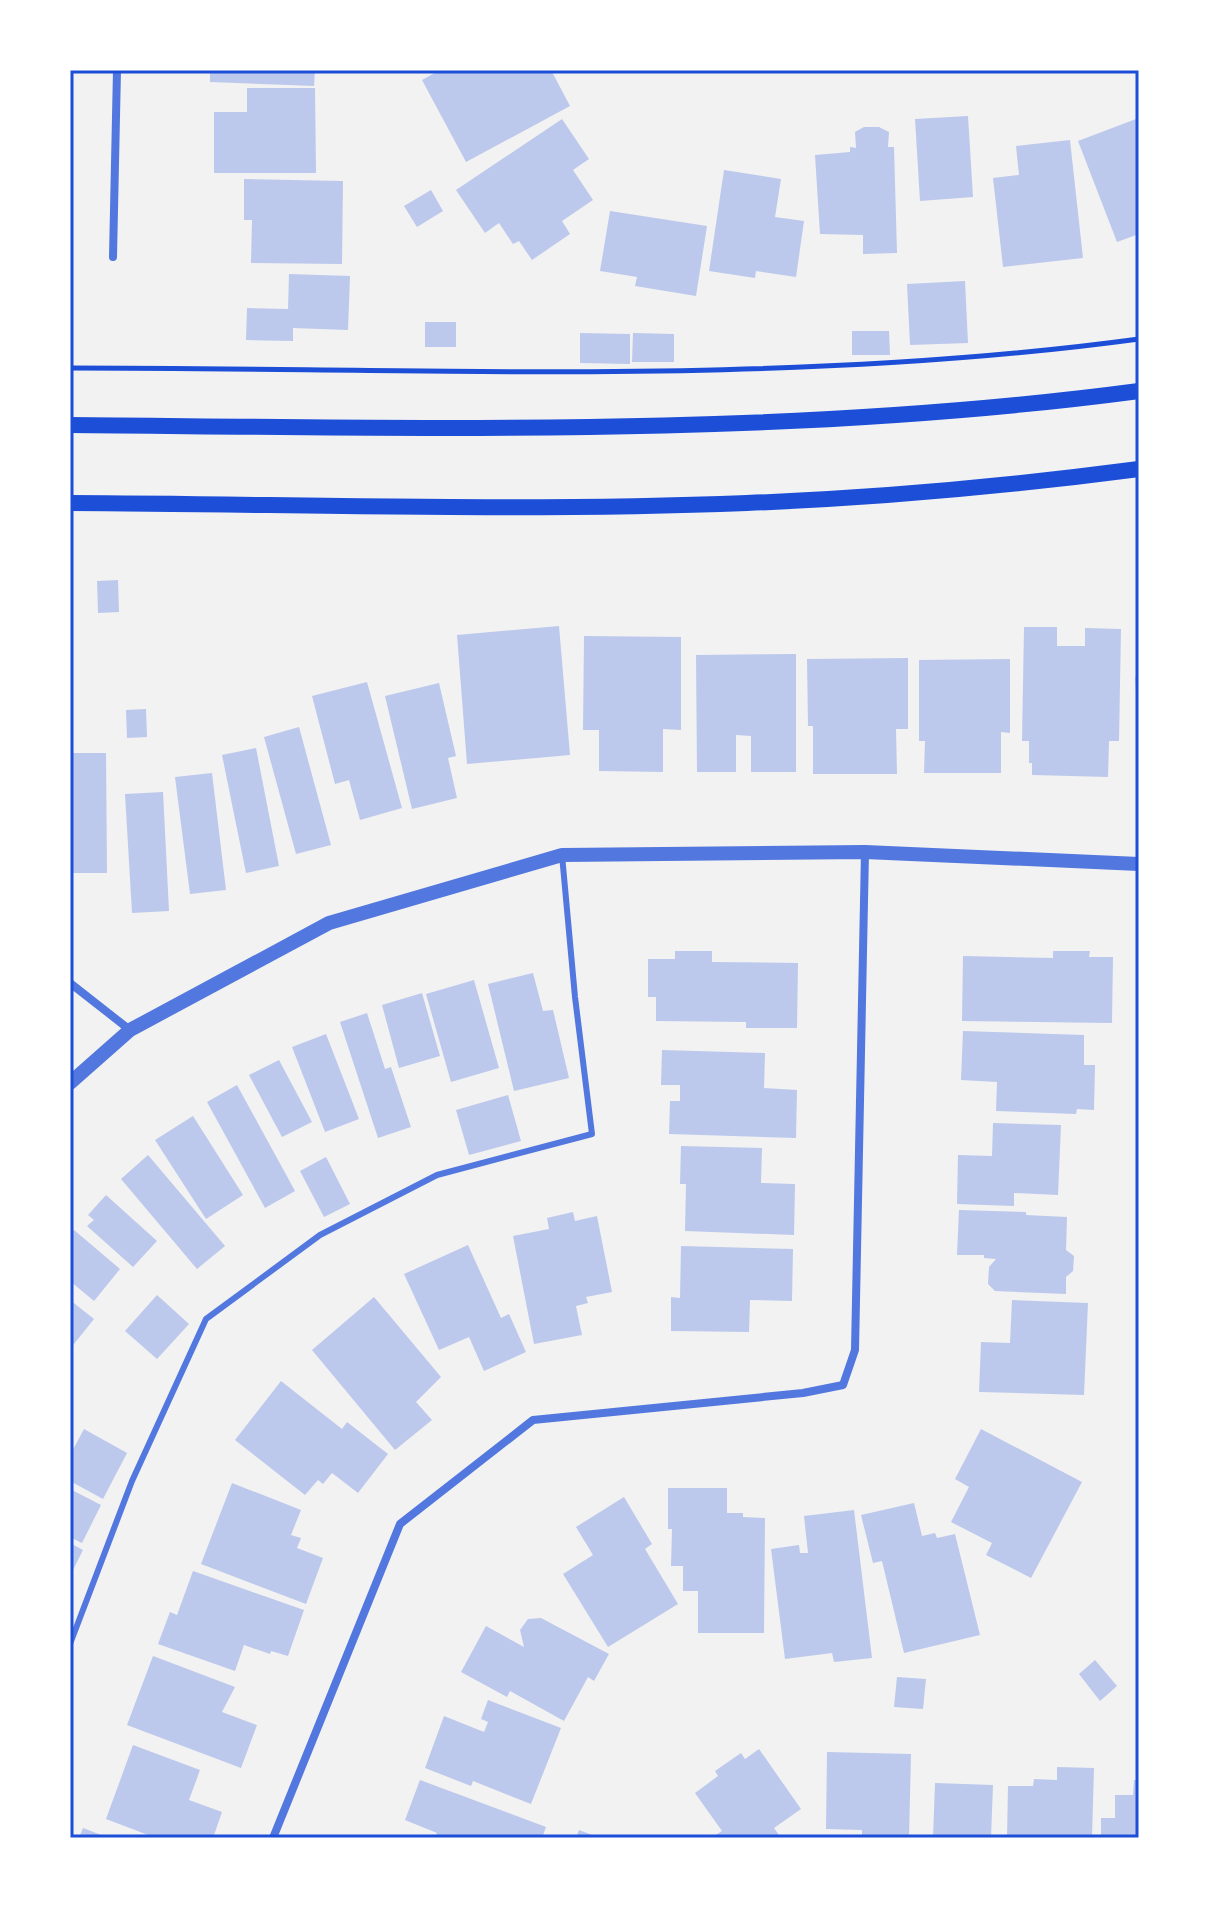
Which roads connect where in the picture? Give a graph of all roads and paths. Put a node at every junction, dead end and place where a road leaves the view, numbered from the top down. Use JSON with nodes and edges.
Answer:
{"nodes":[{"id":1,"x":117,"y":70,"type":"edge"},
{"id":2,"x":113,"y":257,"type":"dead end"},
{"id":3,"x":1139,"y":339,"type":"edge"},
{"id":4,"x":70,"y":368,"type":"edge"},
{"id":5,"x":1139,"y":391,"type":"edge"},
{"id":6,"x":70,"y":425,"type":"edge"},
{"id":7,"x":1139,"y":469,"type":"edge"},
{"id":8,"x":70,"y":503,"type":"edge"},
{"id":9,"x":865,"y":852,"type":"junction"},
{"id":10,"x":562,"y":855,"type":"junction"},
{"id":11,"x":1139,"y":864,"type":"edge"},
{"id":12,"x":70,"y":983,"type":"edge"},
{"id":13,"x":130,"y":1030,"type":"junction"},
{"id":14,"x":70,"y":1083,"type":"edge"},
{"id":15,"x":70,"y":1644,"type":"edge"},
{"id":16,"x":273,"y":1838,"type":"edge"}],
"edges":[{"from":1,"to":2,"type":"street"},
{"from":3,"to":4,"type":"path"},
{"from":5,"to":6,"type":"main road"},
{"from":7,"to":8,"type":"main road"},
{"from":9,"to":10,"type":"street"},
{"from":9,"to":11,"type":"street"},
{"from":9,"to":16,"type":"street"},
{"from":10,"to":13,"type":"street"},
{"from":10,"to":15,"type":"lane"},
{"from":12,"to":13,"type":"street"},
{"from":13,"to":14,"type":"street"}]}
